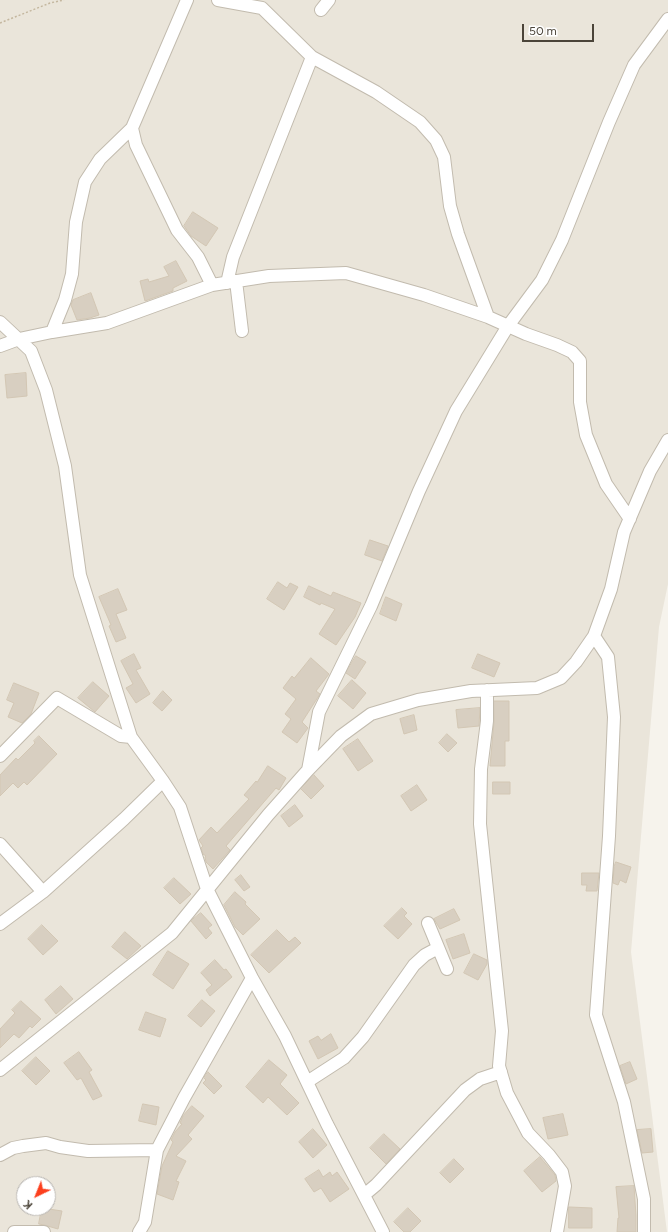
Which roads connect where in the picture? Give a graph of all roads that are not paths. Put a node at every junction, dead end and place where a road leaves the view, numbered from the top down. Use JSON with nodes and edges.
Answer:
{"nodes":[{"id":1,"x":187,"y":0,"type":"edge"},
{"id":2,"x":218,"y":0,"type":"edge"},
{"id":3,"x":329,"y":0,"type":"edge"},
{"id":4,"x":264,"y":4,"type":"edge"},
{"id":5,"x":321,"y":10,"type":"dead end"},
{"id":6,"x":668,"y":19,"type":"edge"},
{"id":7,"x":312,"y":57,"type":"junction"},
{"id":8,"x":132,"y":128,"type":"junction"},
{"id":9,"x":232,"y":282,"type":"junction"},
{"id":10,"x":212,"y":285,"type":"junction"},
{"id":11,"x":488,"y":317,"type":"junction"},
{"id":12,"x":0,"y":322,"type":"edge"},
{"id":13,"x":508,"y":326,"type":"junction"},
{"id":14,"x":242,"y":331,"type":"dead end"},
{"id":15,"x":52,"y":332,"type":"junction"},
{"id":16,"x":19,"y":339,"type":"junction"},
{"id":17,"x":0,"y":346,"type":"edge"},
{"id":18,"x":668,"y":440,"type":"edge"},
{"id":19,"x":630,"y":519,"type":"junction"},
{"id":20,"x":594,"y":636,"type":"junction"},
{"id":21,"x":487,"y":690,"type":"junction"},
{"id":22,"x":131,"y":737,"type":"junction"},
{"id":23,"x":0,"y":756,"type":"edge"},
{"id":24,"x":308,"y":770,"type":"junction"},
{"id":25,"x":163,"y":781,"type":"junction"},
{"id":26,"x":0,"y":844,"type":"edge"},
{"id":27,"x":207,"y":889,"type":"junction"},
{"id":28,"x":43,"y":892,"type":"junction"},
{"id":29,"x":428,"y":923,"type":"dead end"},
{"id":30,"x":0,"y":924,"type":"edge"},
{"id":31,"x":438,"y":948,"type":"junction"},
{"id":32,"x":447,"y":969,"type":"dead end"},
{"id":33,"x":252,"y":978,"type":"junction"},
{"id":34,"x":0,"y":1070,"type":"edge"},
{"id":35,"x":501,"y":1072,"type":"junction"},
{"id":36,"x":307,"y":1082,"type":"junction"},
{"id":37,"x":157,"y":1150,"type":"junction"},
{"id":38,"x":0,"y":1155,"type":"edge"},
{"id":39,"x":364,"y":1195,"type":"junction"},
{"id":40,"x":14,"y":1232,"type":"edge"},
{"id":41,"x":44,"y":1232,"type":"edge"},
{"id":42,"x":139,"y":1232,"type":"edge"},
{"id":43,"x":383,"y":1232,"type":"edge"},
{"id":44,"x":558,"y":1232,"type":"edge"},
{"id":45,"x":644,"y":1232,"type":"edge"}],
"edges":[{"from":1,"to":8,"type":"street"},
{"from":2,"to":4,"type":"street"},
{"from":3,"to":5,"type":"street"},
{"from":4,"to":7,"type":"street"},
{"from":6,"to":13,"type":"street"},
{"from":7,"to":9,"type":"street"},
{"from":7,"to":11,"type":"street"},
{"from":8,"to":10,"type":"street"},
{"from":8,"to":15,"type":"street"},
{"from":9,"to":10,"type":"street"},
{"from":9,"to":11,"type":"street"},
{"from":9,"to":14,"type":"street"},
{"from":10,"to":15,"type":"street"},
{"from":11,"to":13,"type":"street"},
{"from":12,"to":16,"type":"street"},
{"from":13,"to":19,"type":"street"},
{"from":13,"to":24,"type":"street"},
{"from":15,"to":16,"type":"street"},
{"from":16,"to":17,"type":"street"},
{"from":16,"to":22,"type":"street"},
{"from":18,"to":19,"type":"street"},
{"from":19,"to":20,"type":"street"},
{"from":20,"to":21,"type":"street"},
{"from":20,"to":45,"type":"street"},
{"from":21,"to":24,"type":"street"},
{"from":21,"to":35,"type":"street"},
{"from":22,"to":23,"type":"street"},
{"from":22,"to":25,"type":"street"},
{"from":24,"to":27,"type":"street"},
{"from":25,"to":27,"type":"street"},
{"from":25,"to":28,"type":"street"},
{"from":26,"to":28,"type":"street"},
{"from":27,"to":33,"type":"street"},
{"from":27,"to":34,"type":"street"},
{"from":28,"to":30,"type":"street"},
{"from":29,"to":31,"type":"street"},
{"from":31,"to":32,"type":"street"},
{"from":31,"to":36,"type":"street"},
{"from":33,"to":36,"type":"street"},
{"from":33,"to":37,"type":"street"},
{"from":35,"to":39,"type":"street"},
{"from":35,"to":44,"type":"street"},
{"from":36,"to":39,"type":"street"},
{"from":37,"to":38,"type":"street"},
{"from":37,"to":42,"type":"street"},
{"from":39,"to":43,"type":"street"},
{"from":40,"to":41,"type":"street"}]}
